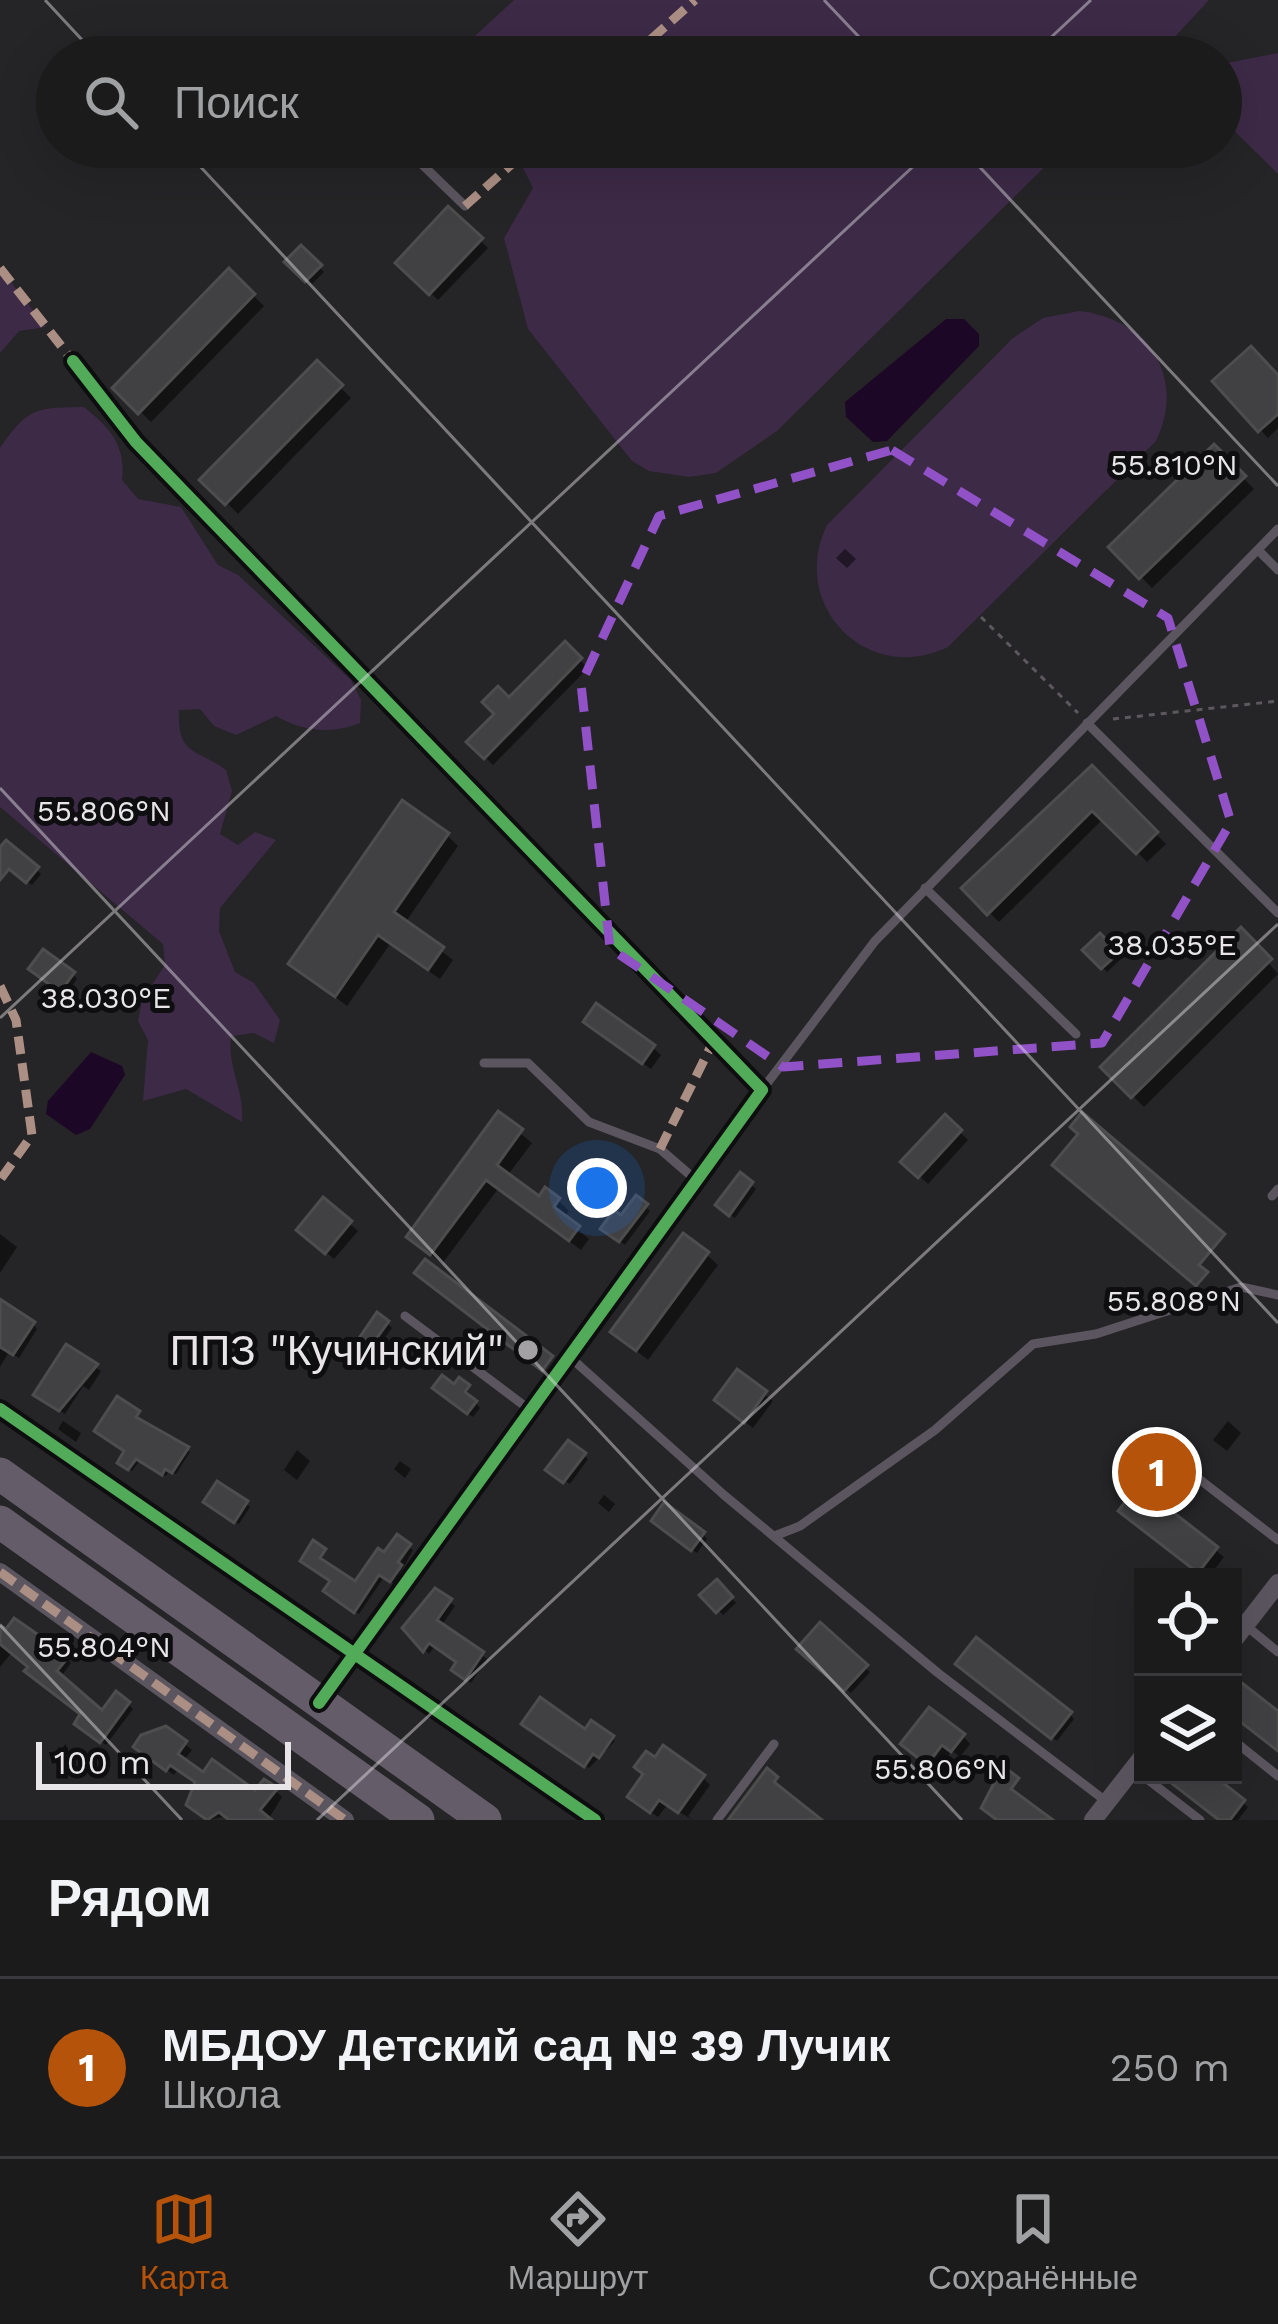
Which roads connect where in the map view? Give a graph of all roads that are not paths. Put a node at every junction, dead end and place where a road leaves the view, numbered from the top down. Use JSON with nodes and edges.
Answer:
{"nodes":[{"id":1,"x":426,"y":168,"type":"edge"},
{"id":2,"x":465,"y":206,"type":"dead end"},
{"id":3,"x":73,"y":362,"type":"dead end"},
{"id":4,"x":1278,"y":530,"type":"edge"},
{"id":5,"x":1258,"y":550,"type":"junction"},
{"id":6,"x":1278,"y":570,"type":"edge"},
{"id":7,"x":1088,"y":723,"type":"junction"},
{"id":8,"x":925,"y":888,"type":"junction"},
{"id":9,"x":1278,"y":913,"type":"edge"},
{"id":10,"x":1076,"y":1034,"type":"dead end"},
{"id":11,"x":484,"y":1063,"type":"dead end"},
{"id":12,"x":762,"y":1090,"type":"junction"},
{"id":13,"x":697,"y":1181,"type":"junction"},
{"id":14,"x":1278,"y":1295,"type":"edge"},
{"id":15,"x":405,"y":1316,"type":"dead end"},
{"id":16,"x":569,"y":1357,"type":"junction"},
{"id":17,"x":0,"y":1409,"type":"edge"},
{"id":18,"x":530,"y":1410,"type":"junction"},
{"id":19,"x":0,"y":1474,"type":"edge"},
{"id":20,"x":1199,"y":1479,"type":"dead end"},
{"id":21,"x":0,"y":1522,"type":"edge"},
{"id":22,"x":777,"y":1534,"type":"junction"},
{"id":23,"x":1278,"y":1540,"type":"edge"},
{"id":24,"x":0,"y":1572,"type":"edge"},
{"id":25,"x":1278,"y":1583,"type":"edge"},
{"id":26,"x":1242,"y":1622,"type":"edge"},
{"id":27,"x":1242,"y":1630,"type":"edge"},
{"id":28,"x":355,"y":1650,"type":"junction"},
{"id":29,"x":1278,"y":1652,"type":"edge"},
{"id":30,"x":319,"y":1703,"type":"junction"},
{"id":31,"x":774,"y":1744,"type":"dead end"},
{"id":32,"x":1242,"y":1747,"type":"edge"},
{"id":33,"x":1134,"y":1767,"type":"edge"},
{"id":34,"x":1278,"y":1776,"type":"edge"},
{"id":35,"x":1162,"y":1784,"type":"edge"},
{"id":36,"x":1107,"y":1802,"type":"junction"},
{"id":37,"x":345,"y":1820,"type":"edge"},
{"id":38,"x":418,"y":1820,"type":"edge"},
{"id":39,"x":485,"y":1820,"type":"edge"},
{"id":40,"x":595,"y":1820,"type":"edge"},
{"id":41,"x":717,"y":1820,"type":"edge"},
{"id":42,"x":1093,"y":1820,"type":"edge"},
{"id":43,"x":1200,"y":1820,"type":"edge"}],
"edges":[{"from":1,"to":2,"type":"lane"},
{"from":3,"to":12,"type":"street"},
{"from":4,"to":5,"type":"lane"},
{"from":5,"to":6,"type":"lane"},
{"from":5,"to":7,"type":"lane"},
{"from":7,"to":8,"type":"lane"},
{"from":7,"to":9,"type":"lane"},
{"from":8,"to":10,"type":"lane"},
{"from":8,"to":12,"type":"lane"},
{"from":11,"to":13,"type":"lane"},
{"from":12,"to":13,"type":"street"},
{"from":13,"to":16,"type":"street"},
{"from":14,"to":22,"type":"lane"},
{"from":15,"to":18,"type":"lane"},
{"from":16,"to":18,"type":"street"},
{"from":16,"to":22,"type":"lane"},
{"from":17,"to":28,"type":"street"},
{"from":18,"to":28,"type":"street"},
{"from":19,"to":30,"type":"highway"},
{"from":20,"to":23,"type":"lane"},
{"from":21,"to":38,"type":"highway"},
{"from":22,"to":36,"type":"lane"},
{"from":24,"to":37,"type":"street"},
{"from":25,"to":26,"type":"street"},
{"from":27,"to":29,"type":"lane"},
{"from":28,"to":30,"type":"street"},
{"from":28,"to":40,"type":"street"},
{"from":30,"to":39,"type":"highway"},
{"from":31,"to":41,"type":"lane"},
{"from":32,"to":34,"type":"lane"},
{"from":33,"to":36,"type":"street"},
{"from":35,"to":43,"type":"lane"},
{"from":36,"to":42,"type":"street"}]}
